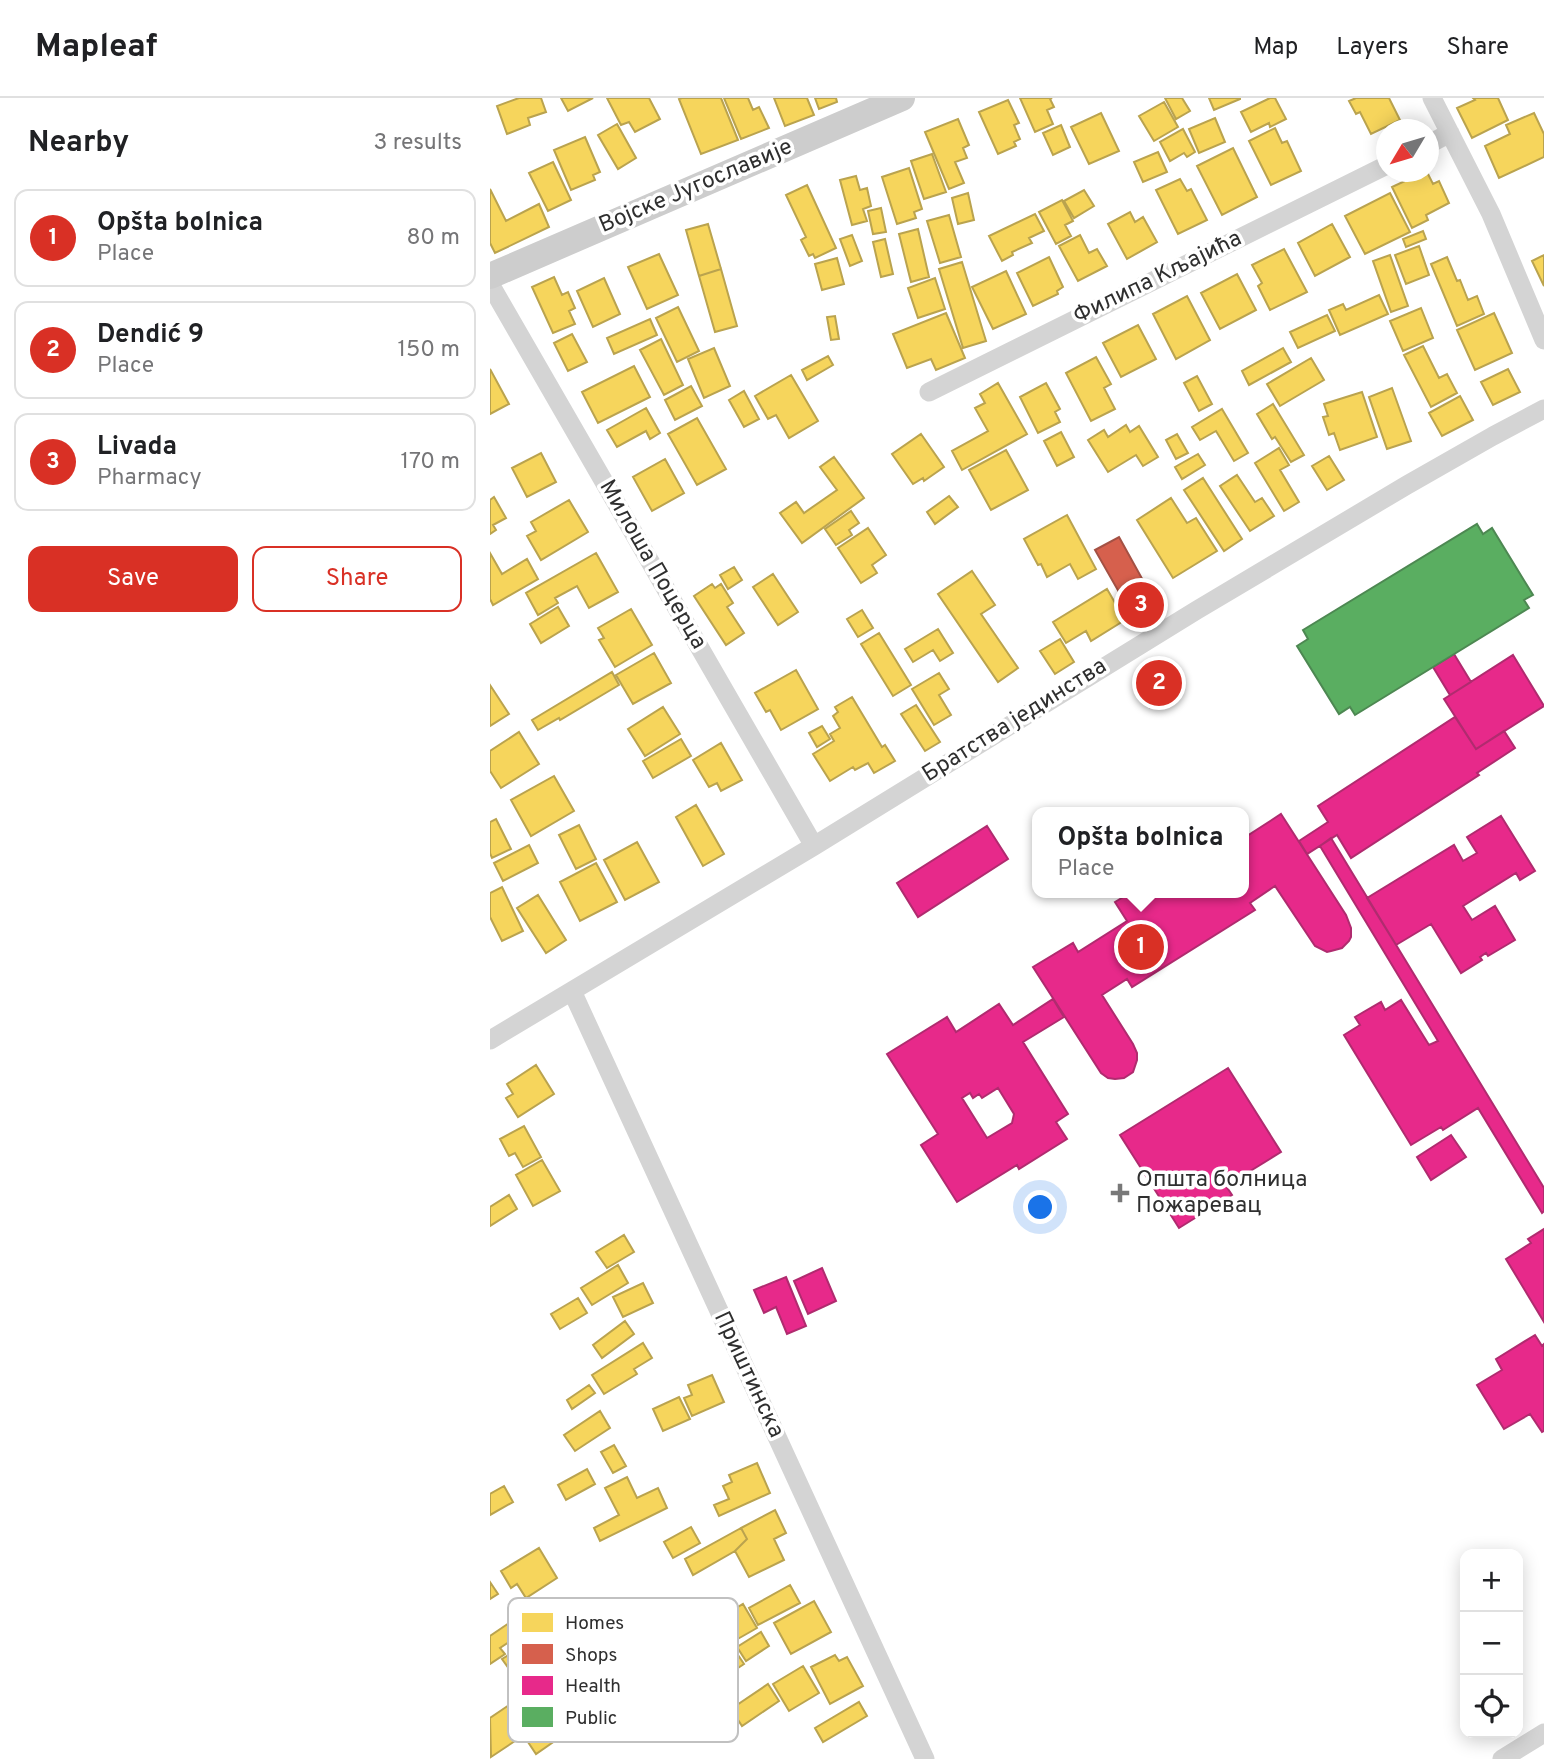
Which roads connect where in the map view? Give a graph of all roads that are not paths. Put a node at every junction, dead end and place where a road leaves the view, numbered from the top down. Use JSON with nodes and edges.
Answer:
{"nodes":[{"id":1,"x":902,"y":98,"type":"edge"},
{"id":2,"x":1432,"y":98,"type":"edge"},
{"id":3,"x":1450,"y":133,"type":"junction"},
{"id":4,"x":1439,"y":139,"type":"edge"},
{"id":5,"x":1376,"y":170,"type":"edge"},
{"id":6,"x":490,"y":276,"type":"edge"},
{"id":7,"x":490,"y":284,"type":"edge"},
{"id":8,"x":1544,"y":341,"type":"edge"},
{"id":9,"x":929,"y":392,"type":"dead end"},
{"id":10,"x":1544,"y":410,"type":"edge"},
{"id":11,"x":814,"y":846,"type":"junction"},
{"id":12,"x":572,"y":991,"type":"junction"},
{"id":13,"x":490,"y":1040,"type":"edge"},
{"id":14,"x":1544,"y":1733,"type":"edge"},
{"id":15,"x":925,"y":1759,"type":"edge"},
{"id":16,"x":1502,"y":1759,"type":"edge"}],
"edges":[{"from":1,"to":6,"type":"main road","name":"Војске Југославије"},
{"from":2,"to":3,"type":"street"},
{"from":3,"to":4,"type":"street"},
{"from":3,"to":8,"type":"street"},
{"from":5,"to":9,"type":"street","name":"Филипа Кљајића"},
{"from":7,"to":11,"type":"street","name":"Милоша Поцерца"},
{"from":10,"to":11,"type":"street","name":"Братства јединства"},
{"from":11,"to":12,"type":"street","name":"Братства јединства"},
{"from":12,"to":13,"type":"street","name":"Братства јединства"},
{"from":12,"to":15,"type":"street","name":"Приштинска"},
{"from":14,"to":16,"type":"street"}]}
